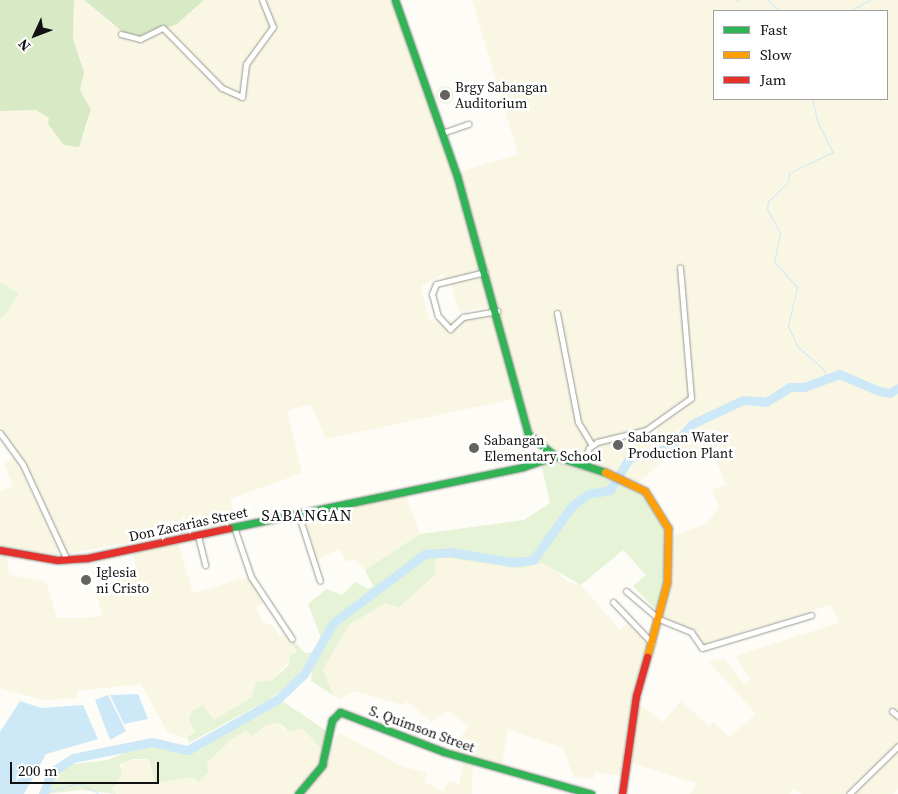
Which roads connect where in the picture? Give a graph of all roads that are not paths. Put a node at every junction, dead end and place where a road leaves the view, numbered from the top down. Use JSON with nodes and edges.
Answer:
{"nodes":[{"id":1,"x":262,"y":0,"type":"edge"},
{"id":2,"x":395,"y":0,"type":"edge"},
{"id":3,"x":121,"y":34,"type":"dead end"},
{"id":4,"x":468,"y":124,"type":"dead end"},
{"id":5,"x":442,"y":133,"type":"junction"},
{"id":6,"x":680,"y":268,"type":"dead end"},
{"id":7,"x":486,"y":272,"type":"junction"},
{"id":8,"x":497,"y":311,"type":"junction"},
{"id":9,"x":557,"y":313,"type":"dead end"},
{"id":10,"x":0,"y":433,"type":"edge"},
{"id":11,"x":592,"y":445,"type":"junction"},
{"id":12,"x":556,"y":456,"type":"junction"},
{"id":13,"x":582,"y":466,"type":"junction"},
{"id":14,"x":298,"y":512,"type":"junction"},
{"id":15,"x":234,"y":527,"type":"junction"},
{"id":16,"x":198,"y":536,"type":"junction"},
{"id":17,"x":0,"y":550,"type":"edge"},
{"id":18,"x":67,"y":560,"type":"junction"},
{"id":19,"x":205,"y":565,"type":"dead end"},
{"id":20,"x":320,"y":580,"type":"dead end"},
{"id":21,"x":626,"y":591,"type":"dead end"},
{"id":22,"x":613,"y":602,"type":"dead end"},
{"id":23,"x":811,"y":615,"type":"dead end"},
{"id":24,"x":659,"y":619,"type":"junction"},
{"id":25,"x":292,"y":639,"type":"dead end"},
{"id":26,"x":652,"y":643,"type":"junction"},
{"id":27,"x":892,"y":711,"type":"dead end"},
{"id":28,"x":898,"y":716,"type":"edge"},
{"id":29,"x":898,"y":746,"type":"edge"},
{"id":30,"x":298,"y":794,"type":"edge"},
{"id":31,"x":590,"y":794,"type":"edge"},
{"id":32,"x":622,"y":794,"type":"edge"},
{"id":33,"x":849,"y":794,"type":"edge"}],
"edges":[{"from":1,"to":3,"type":"street"},
{"from":2,"to":5,"type":"street"},
{"from":4,"to":5,"type":"street"},
{"from":5,"to":7,"type":"street"},
{"from":6,"to":11,"type":"street"},
{"from":7,"to":8,"type":"street"},
{"from":7,"to":8,"type":"street"},
{"from":8,"to":12,"type":"street"},
{"from":9,"to":11,"type":"street"},
{"from":10,"to":18,"type":"street"},
{"from":11,"to":13,"type":"street"},
{"from":12,"to":13,"type":"street"},
{"from":12,"to":14,"type":"street","name":"Don Zacarias Street"},
{"from":13,"to":24,"type":"street"},
{"from":14,"to":15,"type":"street","name":"Don Zacarias Street"},
{"from":14,"to":20,"type":"street"},
{"from":15,"to":16,"type":"street","name":"Don Zacarias Street"},
{"from":15,"to":25,"type":"street"},
{"from":16,"to":18,"type":"street","name":"Don Zacarias Street"},
{"from":16,"to":19,"type":"street"},
{"from":17,"to":18,"type":"street","name":"Don Zacarias Street"},
{"from":21,"to":24,"type":"street"},
{"from":22,"to":26,"type":"street"},
{"from":23,"to":24,"type":"street"},
{"from":24,"to":26,"type":"street"},
{"from":26,"to":32,"type":"street"},
{"from":27,"to":28,"type":"street"},
{"from":29,"to":33,"type":"street"},
{"from":30,"to":31,"type":"street","name":"S. Quimson Street"}]}
